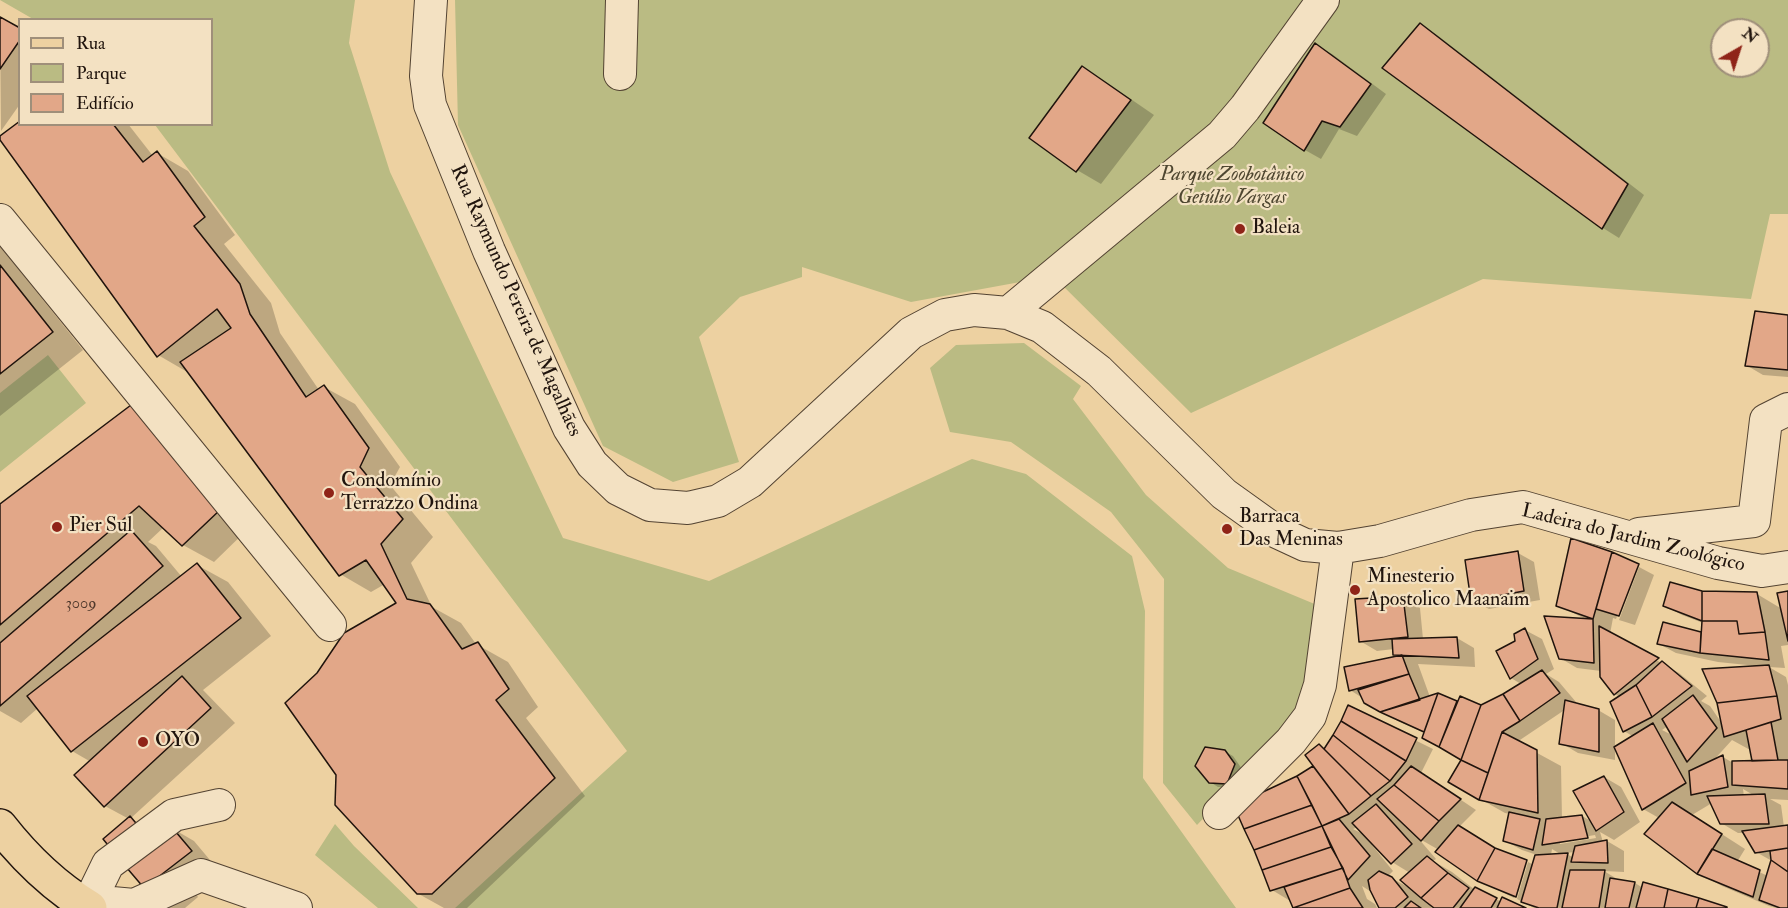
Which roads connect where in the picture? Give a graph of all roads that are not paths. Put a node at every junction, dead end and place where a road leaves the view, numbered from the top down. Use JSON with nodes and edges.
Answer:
{"nodes":[{"id":1,"x":431,"y":0,"type":"edge"},
{"id":2,"x":622,"y":0,"type":"edge"},
{"id":3,"x":1323,"y":0,"type":"edge"},
{"id":4,"x":620,"y":74,"type":"dead end"},
{"id":5,"x":0,"y":220,"type":"edge"},
{"id":6,"x":1008,"y":313,"type":"junction"},
{"id":7,"x":1788,"y":408,"type":"edge"},
{"id":8,"x":1623,"y":536,"type":"junction"},
{"id":9,"x":1338,"y":548,"type":"junction"},
{"id":10,"x":1788,"y":567,"type":"edge"},
{"id":11,"x":330,"y":626,"type":"dead end"},
{"id":12,"x":219,"y":805,"type":"dead end"},
{"id":13,"x":1219,"y":813,"type":"dead end"},
{"id":14,"x":0,"y":826,"type":"edge"},
{"id":15,"x":85,"y":903,"type":"edge"},
{"id":16,"x":296,"y":908,"type":"edge"}],
"edges":[{"from":1,"to":6,"type":"street","name":"Rua Raymundo Pereira de Magalhães"},
{"from":2,"to":4,"type":"street"},
{"from":3,"to":6,"type":"street"},
{"from":5,"to":11,"type":"street"},
{"from":6,"to":9,"type":"street","name":"Ladeira do Jardim Zoológico"},
{"from":7,"to":8,"type":"street"},
{"from":8,"to":9,"type":"street","name":"Ladeira do Jardim Zoológico"},
{"from":8,"to":10,"type":"street","name":"Ladeira do Jardim Zoológico"},
{"from":9,"to":13,"type":"street"},
{"from":12,"to":15,"type":"street"},
{"from":14,"to":15,"type":"main road"},
{"from":15,"to":16,"type":"street"}]}
